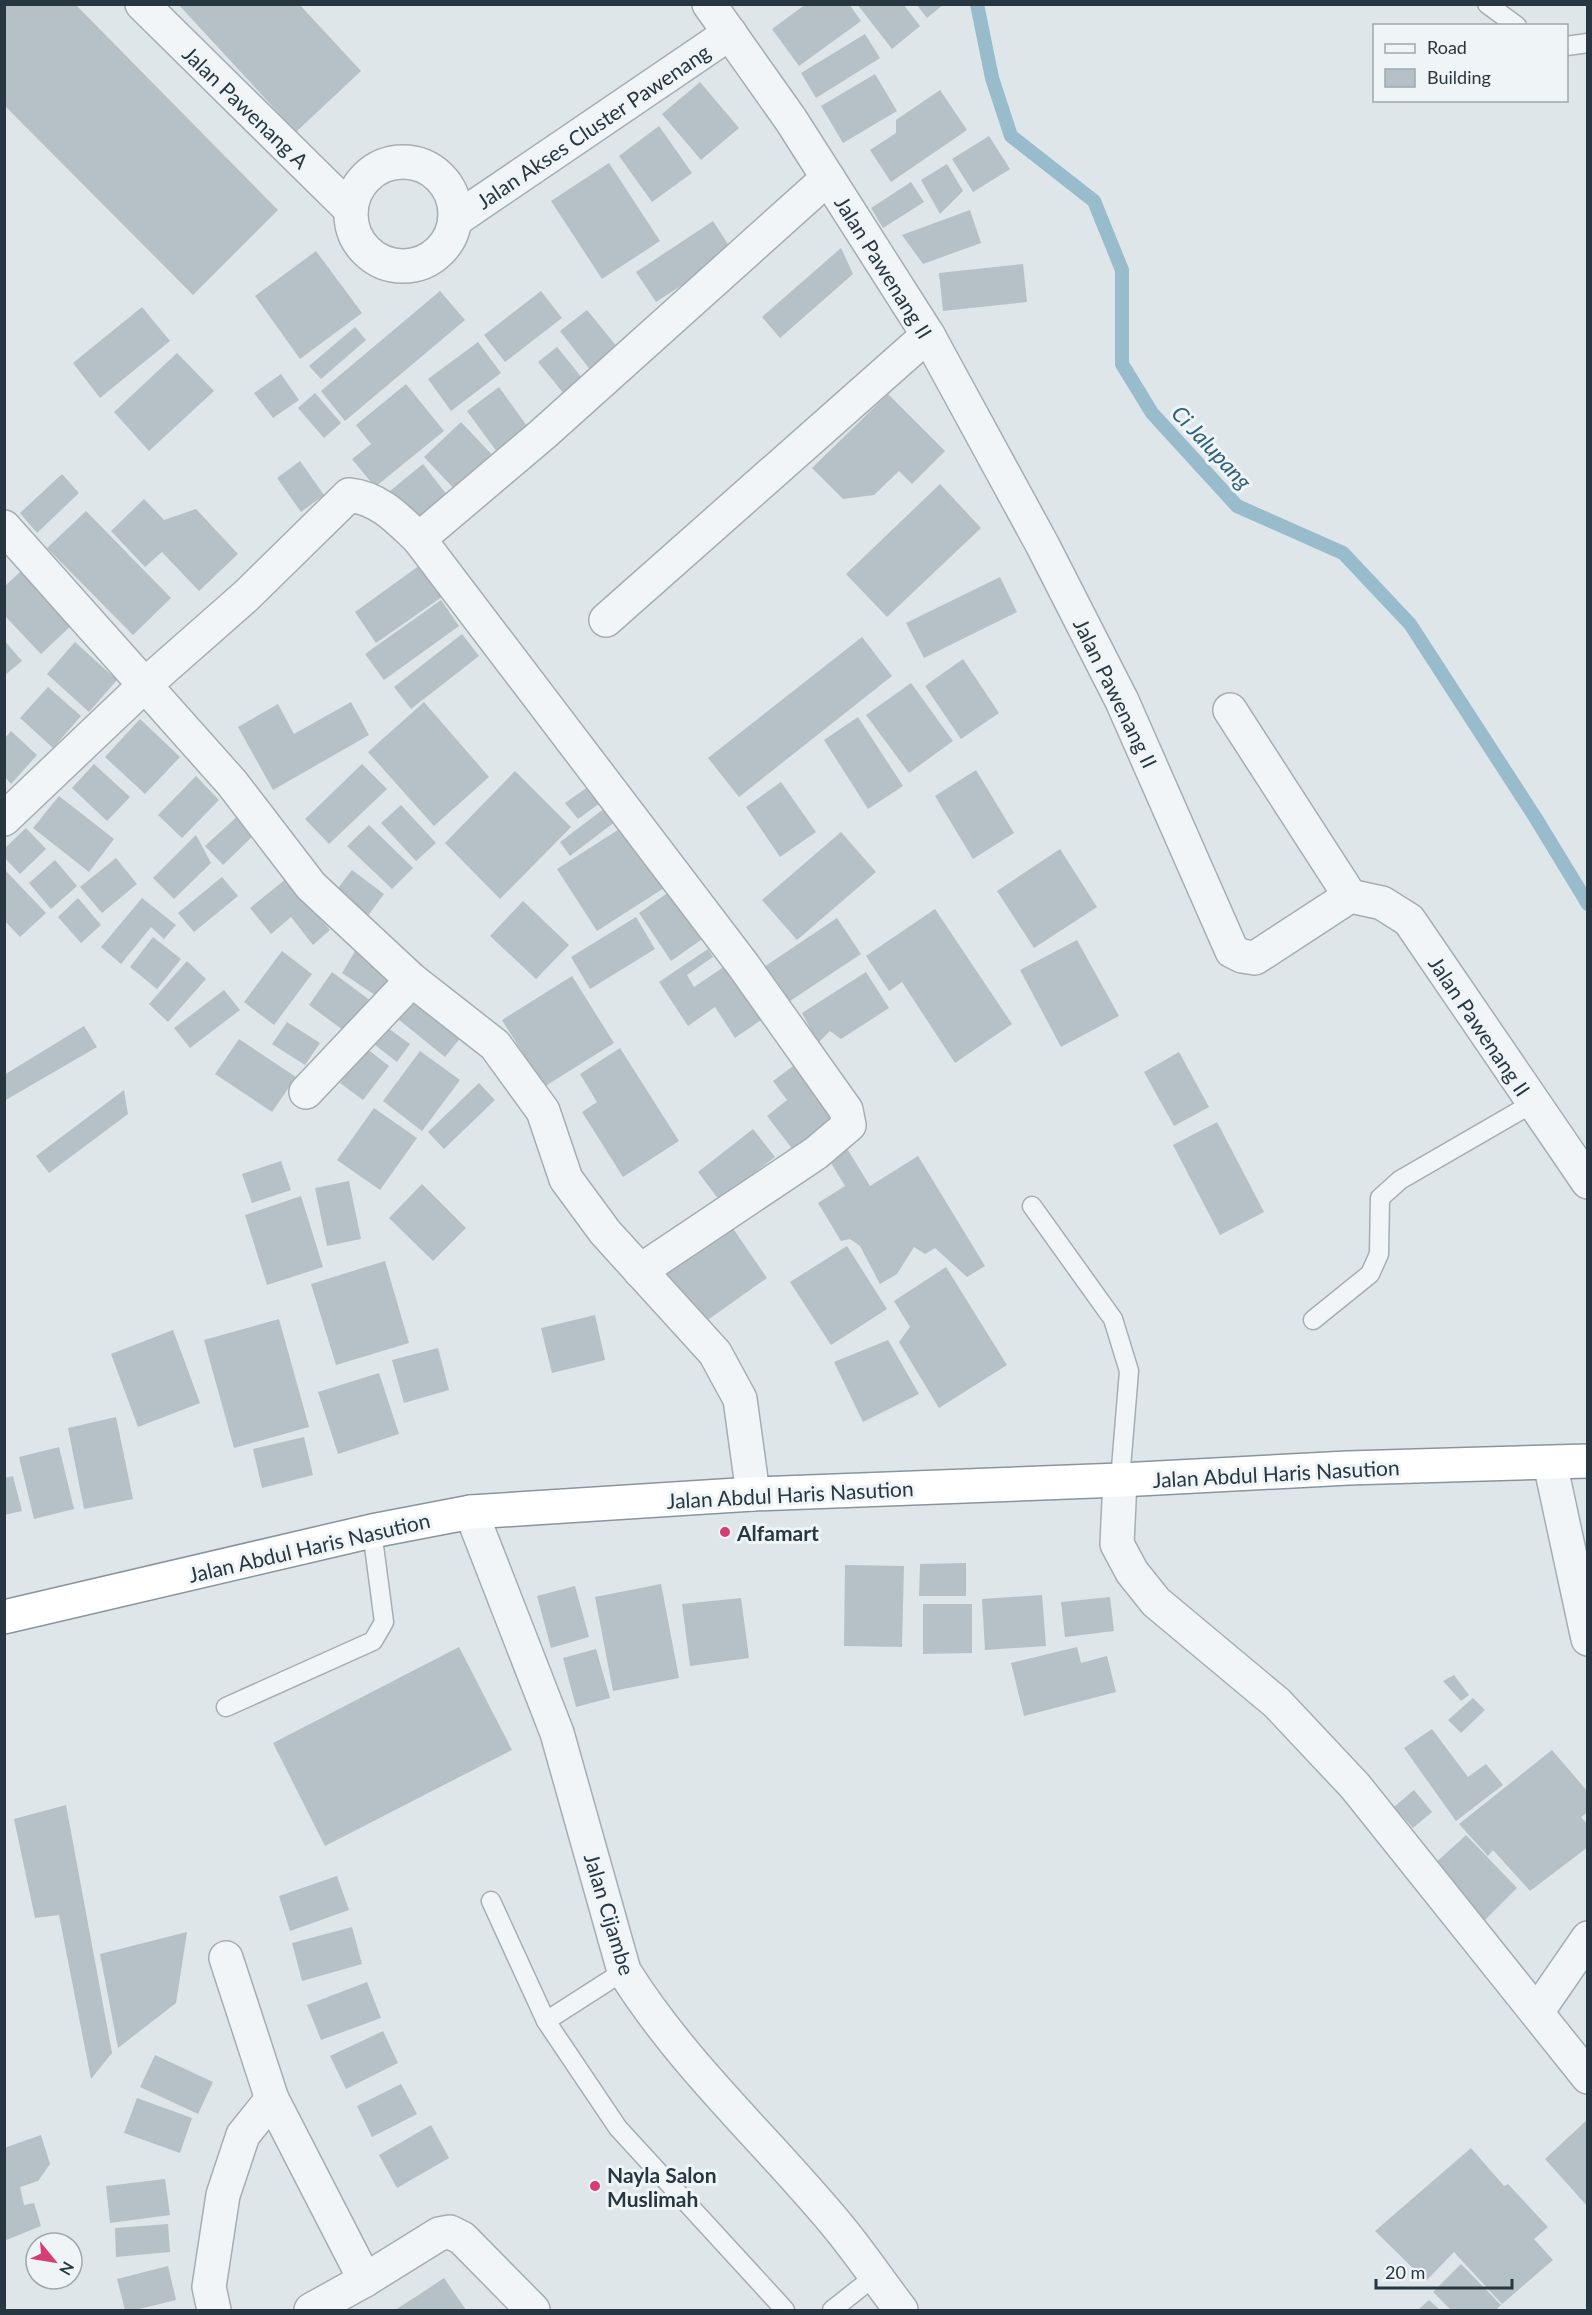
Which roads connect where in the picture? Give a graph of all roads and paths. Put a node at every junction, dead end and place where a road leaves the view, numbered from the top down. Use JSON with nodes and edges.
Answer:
{"nodes":[{"id":1,"x":142,"y":4,"type":"edge"},
{"id":2,"x":709,"y":4,"type":"edge"},
{"id":3,"x":1486,"y":4,"type":"edge"},
{"id":4,"x":1514,"y":24,"type":"edge"},
{"id":5,"x":730,"y":33,"type":"junction"},
{"id":6,"x":1587,"y":43,"type":"edge"},
{"id":7,"x":1568,"y":46,"type":"edge"},
{"id":8,"x":828,"y":178,"type":"junction"},
{"id":9,"x":351,"y":210,"type":"junction"},
{"id":10,"x":455,"y":220,"type":"junction"},
{"id":11,"x":928,"y":335,"type":"junction"},
{"id":12,"x":4,"y":527,"type":"edge"},
{"id":13,"x":419,"y":539,"type":"junction"},
{"id":14,"x":606,"y":620,"type":"dead end"},
{"id":15,"x":146,"y":684,"type":"junction"},
{"id":16,"x":1230,"y":710,"type":"dead end"},
{"id":17,"x":4,"y":819,"type":"edge"},
{"id":18,"x":1350,"y":896,"type":"junction"},
{"id":19,"x":412,"y":980,"type":"junction"},
{"id":20,"x":306,"y":1092,"type":"dead end"},
{"id":21,"x":1533,"y":1103,"type":"junction"},
{"id":22,"x":1587,"y":1182,"type":"edge"},
{"id":23,"x":1032,"y":1206,"type":"dead end"},
{"id":24,"x":640,"y":1271,"type":"junction"},
{"id":25,"x":1313,"y":1320,"type":"dead end"},
{"id":26,"x":1587,"y":1461,"type":"edge"},
{"id":27,"x":1550,"y":1463,"type":"junction"},
{"id":28,"x":1120,"y":1480,"type":"junction"},
{"id":29,"x":753,"y":1494,"type":"junction"},
{"id":30,"x":471,"y":1512,"type":"junction"},
{"id":31,"x":372,"y":1531,"type":"junction"},
{"id":32,"x":4,"y":1617,"type":"edge"},
{"id":33,"x":1587,"y":1639,"type":"edge"},
{"id":34,"x":226,"y":1707,"type":"dead end"},
{"id":35,"x":491,"y":1901,"type":"dead end"},
{"id":36,"x":1587,"y":1938,"type":"edge"},
{"id":37,"x":226,"y":1958,"type":"dead end"},
{"id":38,"x":624,"y":1971,"type":"junction"},
{"id":39,"x":1537,"y":2012,"type":"junction"},
{"id":40,"x":546,"y":2021,"type":"junction"},
{"id":41,"x":1587,"y":2077,"type":"edge"},
{"id":42,"x":272,"y":2099,"type":"junction"},
{"id":43,"x":875,"y":2276,"type":"junction"},
{"id":44,"x":365,"y":2280,"type":"junction"},
{"id":45,"x":214,"y":2310,"type":"edge"},
{"id":46,"x":311,"y":2310,"type":"edge"},
{"id":47,"x":533,"y":2310,"type":"edge"},
{"id":48,"x":785,"y":2310,"type":"edge"},
{"id":49,"x":832,"y":2310,"type":"edge"},
{"id":50,"x":901,"y":2310,"type":"edge"}],
"edges":[{"from":1,"to":9,"type":"street","name":"Jalan Pawenang A"},
{"from":2,"to":5,"type":"street","name":"Jalan Pawenang II"},
{"from":3,"to":4,"type":"lane"},
{"from":5,"to":8,"type":"street","name":"Jalan Pawenang II"},
{"from":5,"to":10,"type":"street","name":"Jalan Akses Cluster Pawenang"},
{"from":6,"to":7,"type":"lane"},
{"from":8,"to":11,"type":"street","name":"Jalan Pawenang II"},
{"from":8,"to":13,"type":"street"},
{"from":9,"to":10,"type":"street"},
{"from":9,"to":10,"type":"street"},
{"from":11,"to":14,"type":"street"},
{"from":11,"to":18,"type":"street","name":"Jalan Pawenang II"},
{"from":12,"to":15,"type":"street"},
{"from":13,"to":15,"type":"street"},
{"from":13,"to":24,"type":"street"},
{"from":15,"to":17,"type":"street"},
{"from":15,"to":19,"type":"street"},
{"from":16,"to":18,"type":"street"},
{"from":18,"to":21,"type":"street","name":"Jalan Pawenang II"},
{"from":19,"to":20,"type":"street"},
{"from":19,"to":24,"type":"street"},
{"from":21,"to":22,"type":"street","name":"Jalan Pawenang II"},
{"from":21,"to":25,"type":"lane"},
{"from":23,"to":28,"type":"lane"},
{"from":24,"to":29,"type":"street"},
{"from":26,"to":27,"type":"highway","name":"Jalan Abdul Haris Nasution"},
{"from":27,"to":28,"type":"highway","name":"Jalan Abdul Haris Nasution"},
{"from":27,"to":33,"type":"street"},
{"from":28,"to":29,"type":"highway","name":"Jalan Abdul Haris Nasution"},
{"from":28,"to":39,"type":"street"},
{"from":29,"to":30,"type":"highway","name":"Jalan Abdul Haris Nasution"},
{"from":30,"to":31,"type":"highway","name":"Jalan Abdul Haris Nasution"},
{"from":30,"to":38,"type":"street","name":"Jalan Cijambe"},
{"from":31,"to":32,"type":"highway","name":"Jalan Abdul Haris Nasution"},
{"from":31,"to":34,"type":"lane"},
{"from":35,"to":40,"type":"lane"},
{"from":36,"to":39,"type":"street"},
{"from":37,"to":42,"type":"street"},
{"from":38,"to":40,"type":"lane"},
{"from":38,"to":43,"type":"street","name":"Jalan Cijambe"},
{"from":39,"to":41,"type":"street"},
{"from":40,"to":48,"type":"lane"},
{"from":42,"to":44,"type":"street"},
{"from":42,"to":45,"type":"street"},
{"from":43,"to":49,"type":"lane"},
{"from":43,"to":50,"type":"street","name":"Jalan Cijambe"},
{"from":44,"to":46,"type":"street"},
{"from":44,"to":47,"type":"street"}]}
